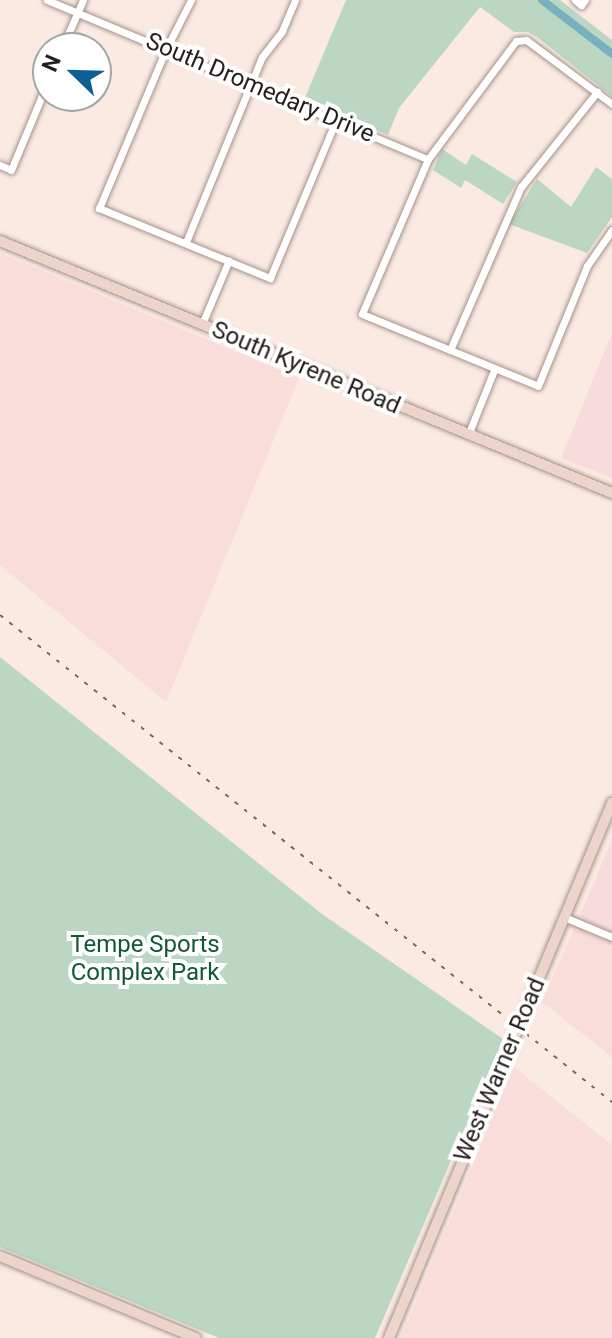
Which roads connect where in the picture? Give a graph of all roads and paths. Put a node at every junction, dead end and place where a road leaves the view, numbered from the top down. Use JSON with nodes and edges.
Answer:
{"nodes":[{"id":1,"x":47,"y":0,"type":"edge"},
{"id":2,"x":83,"y":0,"type":"edge"},
{"id":3,"x":191,"y":0,"type":"edge"},
{"id":4,"x":295,"y":0,"type":"edge"},
{"id":5,"x":77,"y":12,"type":"junction"},
{"id":6,"x":69,"y":32,"type":"edge"},
{"id":7,"x":166,"y":49,"type":"junction"},
{"id":8,"x":250,"y":84,"type":"junction"},
{"id":9,"x":597,"y":92,"type":"junction"},
{"id":10,"x":612,"y":104,"type":"edge"},
{"id":11,"x":35,"y":112,"type":"edge"},
{"id":12,"x":336,"y":120,"type":"junction"},
{"id":13,"x":428,"y":159,"type":"junction"},
{"id":14,"x":0,"y":165,"type":"edge"},
{"id":15,"x":612,"y":230,"type":"edge"},
{"id":16,"x":0,"y":241,"type":"edge"},
{"id":17,"x":186,"y":242,"type":"junction"},
{"id":18,"x":229,"y":260,"type":"junction"},
{"id":19,"x":202,"y":324,"type":"junction"},
{"id":20,"x":450,"y":350,"type":"junction"},
{"id":21,"x":495,"y":368,"type":"junction"},
{"id":22,"x":468,"y":435,"type":"junction"},
{"id":23,"x":612,"y":493,"type":"edge"},
{"id":24,"x":612,"y":803,"type":"edge"},
{"id":25,"x":564,"y":917,"type":"junction"},
{"id":26,"x":612,"y":937,"type":"edge"},
{"id":27,"x":0,"y":1256,"type":"edge"},
{"id":28,"x":196,"y":1338,"type":"edge"},
{"id":29,"x":389,"y":1338,"type":"edge"}],
"edges":[{"from":1,"to":5,"type":"street","name":"South Dromedary Drive"},
{"from":2,"to":5,"type":"street"},
{"from":3,"to":7,"type":"street"},
{"from":4,"to":8,"type":"street"},
{"from":5,"to":6,"type":"street"},
{"from":5,"to":7,"type":"street","name":"South Dromedary Drive"},
{"from":7,"to":8,"type":"street","name":"South Dromedary Drive"},
{"from":7,"to":17,"type":"street"},
{"from":8,"to":12,"type":"street","name":"South Dromedary Drive"},
{"from":8,"to":17,"type":"street"},
{"from":9,"to":10,"type":"street"},
{"from":9,"to":13,"type":"street"},
{"from":9,"to":20,"type":"street"},
{"from":11,"to":14,"type":"street"},
{"from":12,"to":13,"type":"street","name":"South Dromedary Drive"},
{"from":12,"to":18,"type":"street"},
{"from":13,"to":20,"type":"street"},
{"from":15,"to":21,"type":"street"},
{"from":16,"to":19,"type":"main road","name":"South Kyrene Road"},
{"from":17,"to":18,"type":"street"},
{"from":18,"to":19,"type":"street"},
{"from":19,"to":22,"type":"main road","name":"South Kyrene Road"},
{"from":20,"to":21,"type":"street"},
{"from":21,"to":22,"type":"street"},
{"from":22,"to":23,"type":"main road","name":"South Kyrene Road"},
{"from":24,"to":25,"type":"main road","name":"West Warner Road"},
{"from":25,"to":26,"type":"street"},
{"from":25,"to":29,"type":"main road","name":"West Warner Road"},
{"from":27,"to":28,"type":"main road"}]}
